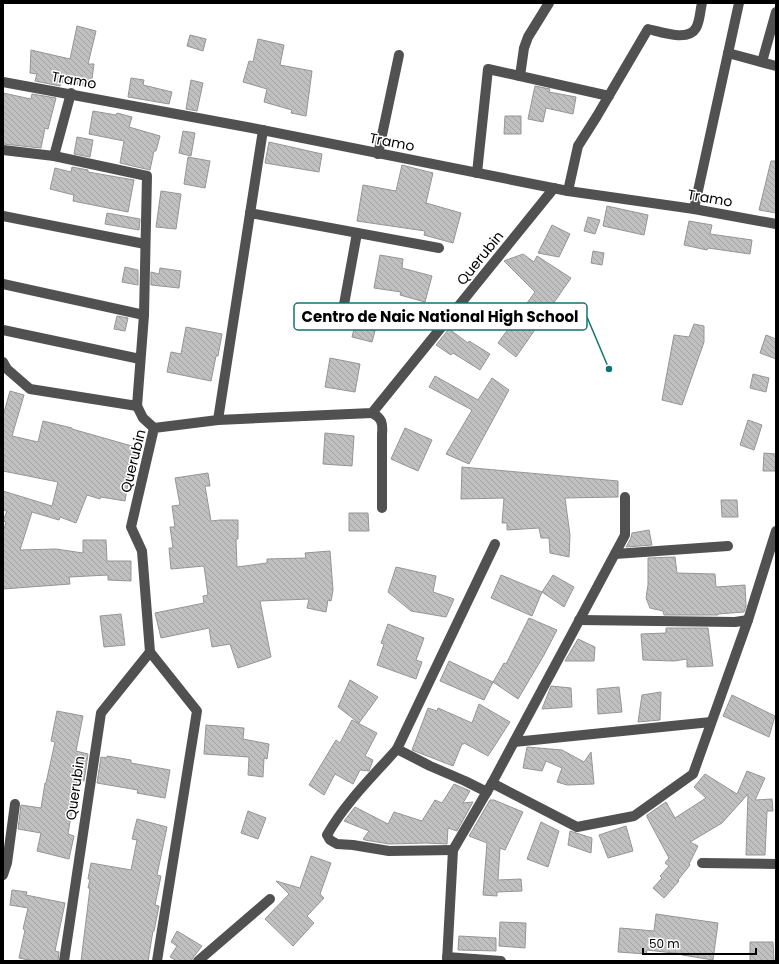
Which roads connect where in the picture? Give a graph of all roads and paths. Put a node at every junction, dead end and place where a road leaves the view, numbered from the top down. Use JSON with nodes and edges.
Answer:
{"nodes":[{"id":1,"x":549,"y":3,"type":"edge"},
{"id":2,"x":702,"y":3,"type":"edge"},
{"id":3,"x":739,"y":3,"type":"edge"},
{"id":4,"x":776,"y":12,"type":"edge"},
{"id":5,"x":728,"y":53,"type":"junction"},
{"id":6,"x":399,"y":54,"type":"dead end"},
{"id":7,"x":762,"y":62,"type":"junction"},
{"id":8,"x":776,"y":66,"type":"edge"},
{"id":9,"x":520,"y":76,"type":"junction"},
{"id":10,"x":3,"y":82,"type":"edge"},
{"id":11,"x":71,"y":94,"type":"junction"},
{"id":12,"x":609,"y":96,"type":"junction"},
{"id":13,"x":263,"y":130,"type":"junction"},
{"id":14,"x":3,"y":150,"type":"edge"},
{"id":15,"x":378,"y":154,"type":"junction"},
{"id":16,"x":54,"y":156,"type":"junction"},
{"id":17,"x":477,"y":174,"type":"junction"},
{"id":18,"x":554,"y":188,"type":"junction"},
{"id":19,"x":568,"y":191,"type":"junction"},
{"id":20,"x":694,"y":209,"type":"junction"},
{"id":21,"x":250,"y":213,"type":"junction"},
{"id":22,"x":3,"y":216,"type":"edge"},
{"id":23,"x":776,"y":224,"type":"edge"},
{"id":24,"x":357,"y":233,"type":"junction"},
{"id":25,"x":146,"y":244,"type":"junction"},
{"id":26,"x":439,"y":248,"type":"dead end"},
{"id":27,"x":3,"y":284,"type":"edge"},
{"id":28,"x":343,"y":310,"type":"dead end"},
{"id":29,"x":144,"y":315,"type":"junction"},
{"id":30,"x":3,"y":330,"type":"edge"},
{"id":31,"x":140,"y":359,"type":"junction"},
{"id":32,"x":3,"y":362,"type":"edge"},
{"id":33,"x":137,"y":406,"type":"junction"},
{"id":34,"x":372,"y":413,"type":"junction"},
{"id":35,"x":218,"y":420,"type":"junction"},
{"id":36,"x":154,"y":428,"type":"junction"},
{"id":37,"x":625,"y":497,"type":"dead end"},
{"id":38,"x":382,"y":508,"type":"dead end"},
{"id":39,"x":776,"y":531,"type":"edge"},
{"id":40,"x":495,"y":544,"type":"dead end"},
{"id":41,"x":728,"y":546,"type":"dead end"},
{"id":42,"x":615,"y":554,"type":"junction"},
{"id":43,"x":579,"y":620,"type":"junction"},
{"id":44,"x":748,"y":620,"type":"junction"},
{"id":45,"x":150,"y":652,"type":"junction"},
{"id":46,"x":711,"y":722,"type":"junction"},
{"id":47,"x":514,"y":742,"type":"junction"},
{"id":48,"x":397,"y":749,"type":"junction"},
{"id":49,"x":489,"y":788,"type":"junction"},
{"id":50,"x":15,"y":804,"type":"dead end"},
{"id":51,"x":453,"y":850,"type":"junction"},
{"id":52,"x":702,"y":863,"type":"dead end"},
{"id":53,"x":776,"y":864,"type":"edge"},
{"id":54,"x":3,"y":875,"type":"edge"},
{"id":55,"x":270,"y":899,"type":"dead end"},
{"id":56,"x":447,"y":959,"type":"edge"},
{"id":57,"x":64,"y":961,"type":"edge"},
{"id":58,"x":157,"y":961,"type":"edge"},
{"id":59,"x":198,"y":961,"type":"edge"},
{"id":60,"x":501,"y":961,"type":"edge"}],
"edges":[{"from":1,"to":9,"type":"street"},
{"from":2,"to":12,"type":"street"},
{"from":3,"to":5,"type":"street"},
{"from":4,"to":7,"type":"street"},
{"from":5,"to":7,"type":"street"},
{"from":5,"to":20,"type":"street"},
{"from":6,"to":15,"type":"street"},
{"from":7,"to":8,"type":"street"},
{"from":9,"to":12,"type":"street"},
{"from":9,"to":17,"type":"street"},
{"from":10,"to":11,"type":"street","name":"Tramo"},
{"from":11,"to":13,"type":"street","name":"Tramo"},
{"from":11,"to":16,"type":"street"},
{"from":12,"to":19,"type":"street"},
{"from":13,"to":15,"type":"street","name":"Tramo"},
{"from":13,"to":21,"type":"street"},
{"from":14,"to":16,"type":"street"},
{"from":15,"to":17,"type":"street","name":"Tramo"},
{"from":16,"to":25,"type":"street"},
{"from":17,"to":18,"type":"street","name":"Tramo"},
{"from":18,"to":19,"type":"street","name":"Tramo"},
{"from":18,"to":34,"type":"street","name":"Querubin"},
{"from":19,"to":20,"type":"street","name":"Tramo"},
{"from":20,"to":23,"type":"street","name":"Tramo"},
{"from":21,"to":24,"type":"street"},
{"from":21,"to":35,"type":"street"},
{"from":22,"to":25,"type":"street"},
{"from":24,"to":26,"type":"street"},
{"from":24,"to":28,"type":"street"},
{"from":25,"to":29,"type":"street"},
{"from":27,"to":29,"type":"street"},
{"from":29,"to":31,"type":"street"},
{"from":30,"to":31,"type":"street"},
{"from":31,"to":33,"type":"street"},
{"from":32,"to":33,"type":"street"},
{"from":33,"to":36,"type":"street"},
{"from":34,"to":35,"type":"street","name":"Querubin"},
{"from":34,"to":38,"type":"street"},
{"from":35,"to":36,"type":"street","name":"Querubin"},
{"from":36,"to":45,"type":"street","name":"Querubin"},
{"from":37,"to":42,"type":"street"},
{"from":39,"to":44,"type":"street"},
{"from":40,"to":48,"type":"street"},
{"from":41,"to":42,"type":"street"},
{"from":42,"to":43,"type":"street"},
{"from":43,"to":44,"type":"street"},
{"from":43,"to":47,"type":"street"},
{"from":44,"to":46,"type":"street"},
{"from":45,"to":57,"type":"street","name":"Querubin"},
{"from":45,"to":58,"type":"street"},
{"from":46,"to":47,"type":"street"},
{"from":46,"to":49,"type":"street"},
{"from":47,"to":49,"type":"street"},
{"from":48,"to":49,"type":"street"},
{"from":48,"to":51,"type":"street"},
{"from":49,"to":51,"type":"street"},
{"from":50,"to":54,"type":"street"},
{"from":51,"to":56,"type":"street"},
{"from":52,"to":53,"type":"street"},
{"from":55,"to":59,"type":"street"},
{"from":56,"to":60,"type":"street"}]}
